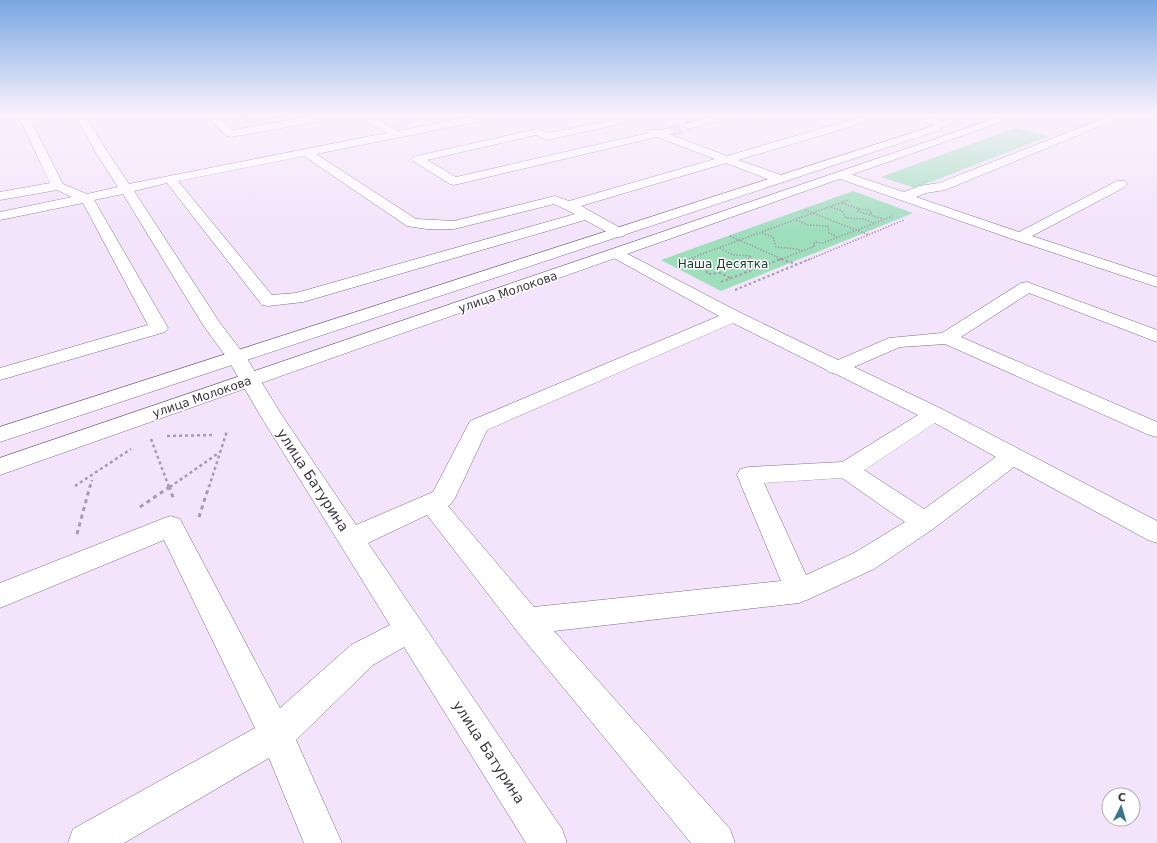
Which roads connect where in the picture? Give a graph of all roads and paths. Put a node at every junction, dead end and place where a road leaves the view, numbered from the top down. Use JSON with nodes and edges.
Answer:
{"nodes":[{"id":1,"x":42,"y":154,"type":"edge"},
{"id":2,"x":103,"y":154,"type":"edge"},
{"id":3,"x":294,"y":154,"type":"edge"},
{"id":4,"x":309,"y":154,"type":"edge"},
{"id":5,"x":438,"y":154,"type":"edge"},
{"id":6,"x":569,"y":154,"type":"edge"},
{"id":7,"x":712,"y":154,"type":"edge"},
{"id":8,"x":747,"y":154,"type":"edge"},
{"id":9,"x":854,"y":154,"type":"edge"},
{"id":10,"x":906,"y":154,"type":"edge"},
{"id":11,"x":1024,"y":154,"type":"edge"},
{"id":12,"x":727,"y":160,"type":"junction"},
{"id":13,"x":844,"y":176,"type":"junction"},
{"id":14,"x":170,"y":179,"type":"junction"},
{"id":15,"x":780,"y":179,"type":"junction"},
{"id":16,"x":1121,"y":184,"type":"dead end"},
{"id":17,"x":58,"y":186,"type":"junction"},
{"id":18,"x":126,"y":189,"type":"junction"},
{"id":19,"x":0,"y":196,"type":"edge"},
{"id":20,"x":903,"y":197,"type":"junction"},
{"id":21,"x":87,"y":199,"type":"junction"},
{"id":22,"x":851,"y":199,"type":"dead end"},
{"id":23,"x":842,"y":203,"type":"junction"},
{"id":24,"x":570,"y":205,"type":"junction"},
{"id":25,"x":830,"y":207,"type":"junction"},
{"id":26,"x":801,"y":209,"type":"dead end"},
{"id":27,"x":859,"y":209,"type":"junction"},
{"id":28,"x":943,"y":210,"type":"junction"},
{"id":29,"x":813,"y":213,"type":"junction"},
{"id":30,"x":869,"y":214,"type":"junction"},
{"id":31,"x":587,"y":215,"type":"junction"},
{"id":32,"x":894,"y":215,"type":"dead end"},
{"id":33,"x":0,"y":216,"type":"edge"},
{"id":34,"x":884,"y":219,"type":"junction"},
{"id":35,"x":796,"y":220,"type":"junction"},
{"id":36,"x":874,"y":223,"type":"junction"},
{"id":37,"x":855,"y":230,"type":"junction"},
{"id":38,"x":762,"y":232,"type":"junction"},
{"id":39,"x":619,"y":233,"type":"junction"},
{"id":40,"x":728,"y":235,"type":"dead end"},
{"id":41,"x":870,"y":235,"type":"junction"},
{"id":42,"x":837,"y":237,"type":"junction"},
{"id":43,"x":1020,"y":237,"type":"junction"},
{"id":44,"x":739,"y":240,"type":"junction"},
{"id":45,"x":720,"y":248,"type":"junction"},
{"id":46,"x":802,"y":251,"type":"junction"},
{"id":47,"x":617,"y":254,"type":"junction"},
{"id":48,"x":692,"y":258,"type":"junction"},
{"id":49,"x":781,"y":259,"type":"junction"},
{"id":50,"x":679,"y":262,"type":"dead end"},
{"id":51,"x":796,"y":264,"type":"junction"},
{"id":52,"x":758,"y":267,"type":"junction"},
{"id":53,"x":730,"y":278,"type":"junction"},
{"id":54,"x":1157,"y":282,"type":"edge"},
{"id":55,"x":719,"y":283,"type":"dead end"},
{"id":56,"x":711,"y":305,"type":"junction"},
{"id":57,"x":733,"y":316,"type":"junction"},
{"id":58,"x":1157,"y":336,"type":"edge"},
{"id":59,"x":947,"y":338,"type":"junction"},
{"id":60,"x":236,"y":357,"type":"junction"},
{"id":61,"x":836,"y":368,"type":"junction"},
{"id":62,"x":0,"y":374,"type":"edge"},
{"id":63,"x":249,"y":381,"type":"junction"},
{"id":64,"x":934,"y":414,"type":"junction"},
{"id":65,"x":1157,"y":430,"type":"edge"},
{"id":66,"x":227,"y":431,"type":"dead end"},
{"id":67,"x":0,"y":435,"type":"edge"},
{"id":68,"x":215,"y":435,"type":"dead end"},
{"id":69,"x":157,"y":436,"type":"dead end"},
{"id":70,"x":164,"y":436,"type":"dead end"},
{"id":71,"x":144,"y":441,"type":"dead end"},
{"id":72,"x":138,"y":445,"type":"dead end"},
{"id":73,"x":220,"y":452,"type":"junction"},
{"id":74,"x":1011,"y":457,"type":"junction"},
{"id":75,"x":0,"y":466,"type":"edge"},
{"id":76,"x":847,"y":470,"type":"junction"},
{"id":77,"x":92,"y":480,"type":"dead end"},
{"id":78,"x":75,"y":486,"type":"dead end"},
{"id":79,"x":431,"y":503,"type":"junction"},
{"id":80,"x":134,"y":511,"type":"dead end"},
{"id":81,"x":924,"y":522,"type":"junction"},
{"id":82,"x":1157,"y":533,"type":"edge"},
{"id":83,"x":77,"y":535,"type":"dead end"},
{"id":84,"x":351,"y":539,"type":"junction"},
{"id":85,"x":186,"y":556,"type":"junction"},
{"id":86,"x":799,"y":591,"type":"junction"},
{"id":87,"x":0,"y":596,"type":"edge"},
{"id":88,"x":527,"y":620,"type":"junction"},
{"id":89,"x":410,"y":629,"type":"junction"},
{"id":90,"x":276,"y":735,"type":"junction"},
{"id":91,"x":87,"y":843,"type":"edge"},
{"id":92,"x":323,"y":843,"type":"edge"},
{"id":93,"x":548,"y":843,"type":"edge"},
{"id":94,"x":716,"y":843,"type":"edge"}],
"edges":[{"from":1,"to":17,"type":"main road"},
{"from":2,"to":18,"type":"main road","name":"улица Батурина"},
{"from":3,"to":14,"type":"main road"},
{"from":4,"to":24,"type":"main road"},
{"from":5,"to":6,"type":"main road"},
{"from":7,"to":12,"type":"main road"},
{"from":8,"to":12,"type":"main road"},
{"from":9,"to":15,"type":"main road","name":"улица Молокова"},
{"from":10,"to":13,"type":"main road","name":"улица Молокова"},
{"from":11,"to":20,"type":"main road"},
{"from":12,"to":15,"type":"main road"},
{"from":12,"to":24,"type":"main road"},
{"from":13,"to":20,"type":"main road"},
{"from":13,"to":47,"type":"main road","name":"улица Молокова"},
{"from":14,"to":18,"type":"main road"},
{"from":14,"to":31,"type":"main road"},
{"from":15,"to":39,"type":"main road","name":"улица Молокова"},
{"from":16,"to":43,"type":"main road"},
{"from":17,"to":19,"type":"main road"},
{"from":17,"to":21,"type":"main road"},
{"from":18,"to":21,"type":"main road"},
{"from":18,"to":60,"type":"main road","name":"улица Батурина"},
{"from":20,"to":28,"type":"main road"},
{"from":21,"to":33,"type":"main road"},
{"from":21,"to":62,"type":"main road"},
{"from":22,"to":23,"type":"path"},
{"from":23,"to":25,"type":"path"},
{"from":23,"to":27,"type":"path"},
{"from":24,"to":31,"type":"main road"},
{"from":25,"to":29,"type":"path"},
{"from":25,"to":36,"type":"path"},
{"from":26,"to":29,"type":"path"},
{"from":27,"to":30,"type":"path"},
{"from":27,"to":30,"type":"path"},
{"from":28,"to":41,"type":"path"},
{"from":28,"to":43,"type":"main road"},
{"from":29,"to":35,"type":"path"},
{"from":29,"to":37,"type":"path"},
{"from":30,"to":34,"type":"path"},
{"from":31,"to":39,"type":"main road"},
{"from":32,"to":34,"type":"path"},
{"from":34,"to":36,"type":"path"},
{"from":35,"to":38,"type":"path"},
{"from":35,"to":42,"type":"path"},
{"from":36,"to":37,"type":"path"},
{"from":37,"to":41,"type":"path"},
{"from":37,"to":42,"type":"path"},
{"from":38,"to":44,"type":"path"},
{"from":38,"to":46,"type":"path"},
{"from":39,"to":60,"type":"main road","name":"улица Молокова"},
{"from":40,"to":44,"type":"path"},
{"from":41,"to":51,"type":"path"},
{"from":42,"to":46,"type":"path"},
{"from":43,"to":54,"type":"main road"},
{"from":44,"to":45,"type":"path"},
{"from":44,"to":49,"type":"path"},
{"from":45,"to":48,"type":"path"},
{"from":45,"to":52,"type":"path"},
{"from":46,"to":49,"type":"path"},
{"from":47,"to":56,"type":"main road"},
{"from":47,"to":63,"type":"main road","name":"улица Молокова"},
{"from":48,"to":50,"type":"path"},
{"from":48,"to":53,"type":"path"},
{"from":49,"to":51,"type":"path"},
{"from":49,"to":52,"type":"path"},
{"from":51,"to":56,"type":"path"},
{"from":52,"to":53,"type":"path"},
{"from":53,"to":55,"type":"path"},
{"from":56,"to":57,"type":"main road"},
{"from":57,"to":61,"type":"main road"},
{"from":57,"to":79,"type":"main road"},
{"from":58,"to":59,"type":"main road"},
{"from":59,"to":61,"type":"main road"},
{"from":59,"to":65,"type":"main road"},
{"from":60,"to":63,"type":"main road","name":"улица Батурина"},
{"from":60,"to":67,"type":"main road","name":"улица Молокова"},
{"from":61,"to":64,"type":"main road"},
{"from":63,"to":75,"type":"main road","name":"улица Молокова"},
{"from":63,"to":84,"type":"main road","name":"улица Батурина"},
{"from":64,"to":74,"type":"main road"},
{"from":64,"to":76,"type":"main road"},
{"from":66,"to":73,"type":"path"},
{"from":68,"to":70,"type":"path"},
{"from":69,"to":71,"type":"path"},
{"from":72,"to":78,"type":"path"},
{"from":73,"to":80,"type":"path"},
{"from":73,"to":85,"type":"path"},
{"from":74,"to":81,"type":"main road"},
{"from":74,"to":82,"type":"main road"},
{"from":76,"to":81,"type":"main road"},
{"from":76,"to":86,"type":"main road"},
{"from":77,"to":83,"type":"path"},
{"from":79,"to":84,"type":"main road"},
{"from":79,"to":88,"type":"main road"},
{"from":81,"to":86,"type":"main road"},
{"from":84,"to":89,"type":"main road","name":"улица Батурина"},
{"from":85,"to":87,"type":"main road"},
{"from":85,"to":90,"type":"main road"},
{"from":86,"to":88,"type":"main road"},
{"from":88,"to":94,"type":"main road"},
{"from":89,"to":90,"type":"main road"},
{"from":89,"to":93,"type":"main road","name":"улица Батурина"},
{"from":90,"to":91,"type":"main road"},
{"from":90,"to":92,"type":"main road"}]}
